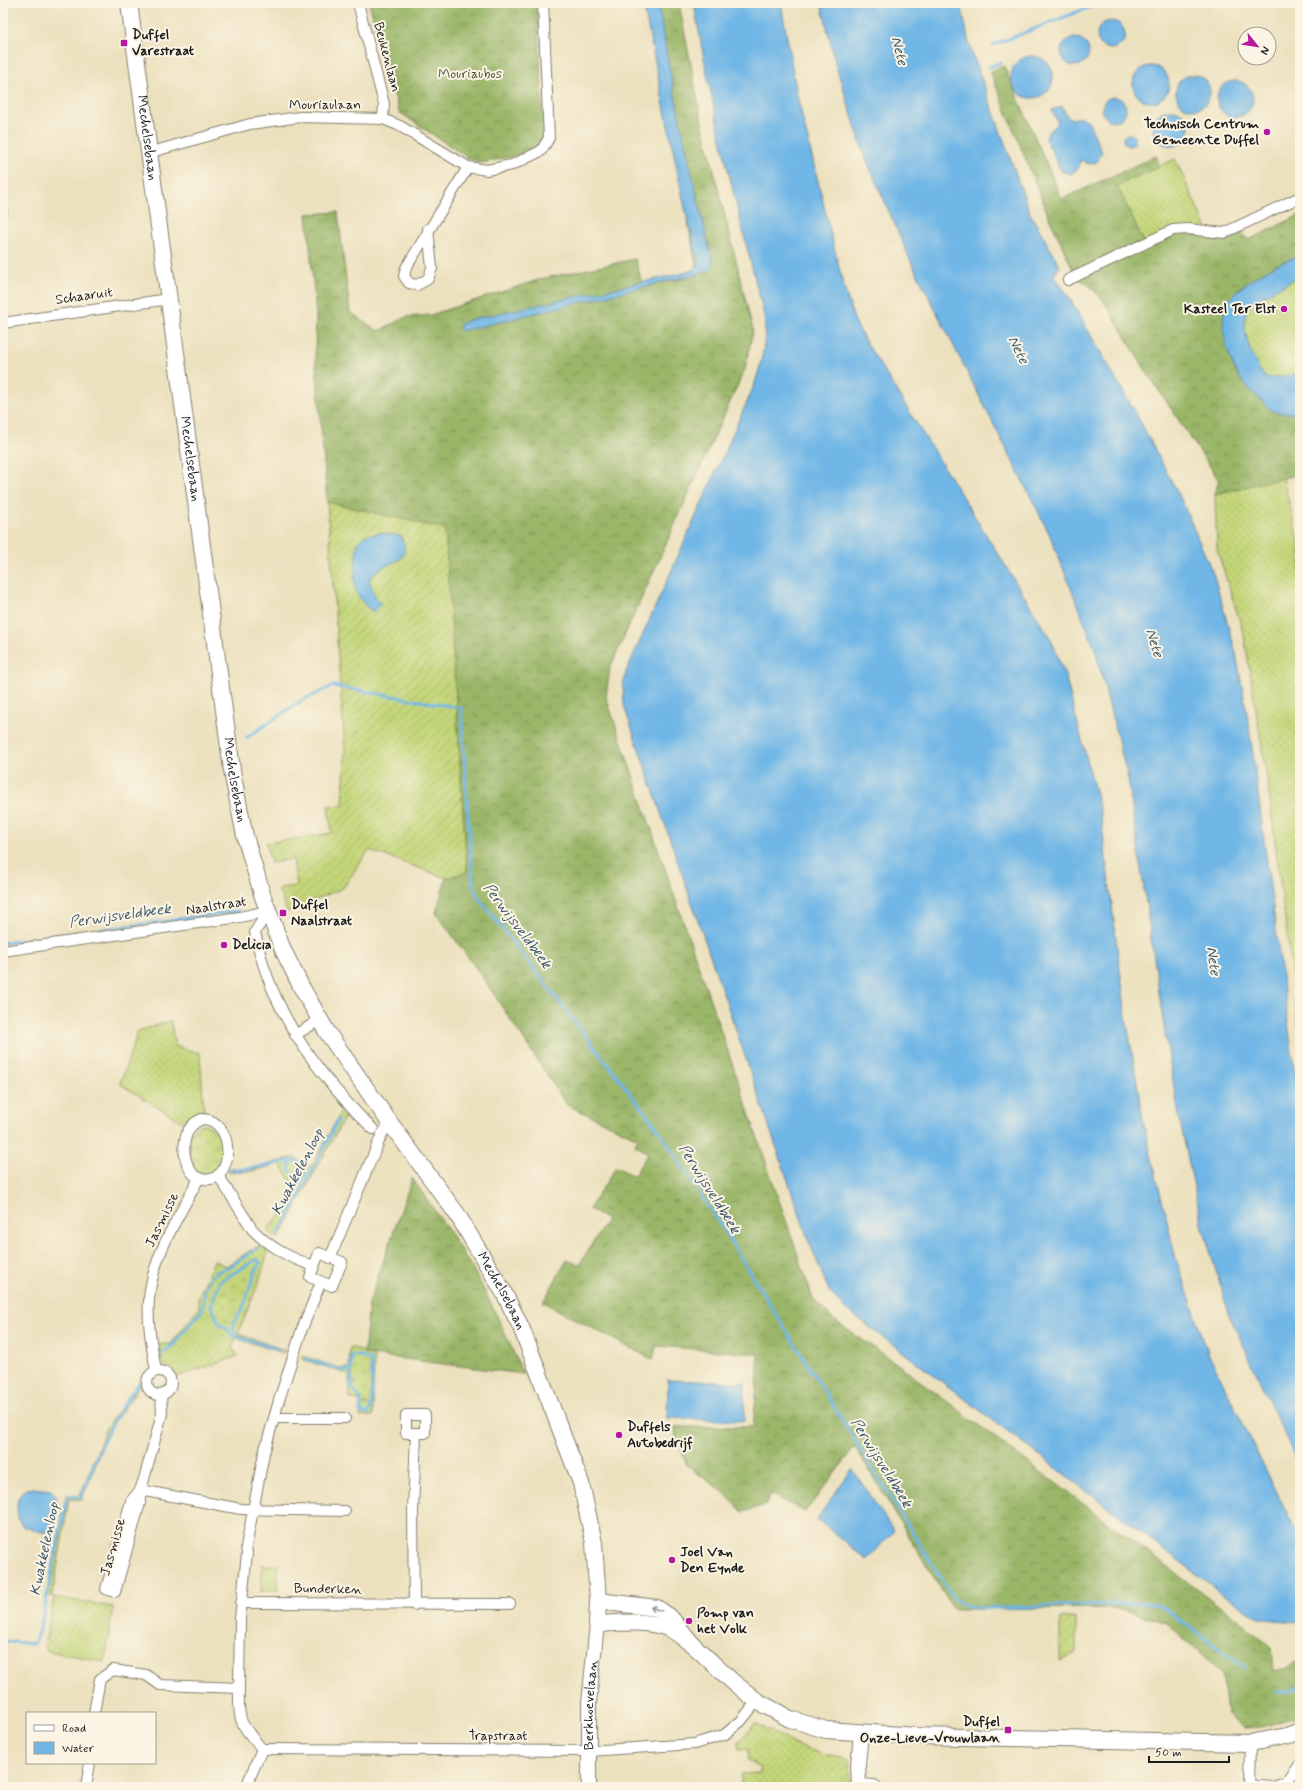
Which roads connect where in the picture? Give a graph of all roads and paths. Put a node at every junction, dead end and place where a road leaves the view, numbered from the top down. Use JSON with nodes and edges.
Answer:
{"nodes":[{"id":1,"x":129,"y":3,"type":"edge"},
{"id":2,"x":358,"y":3,"type":"edge"},
{"id":3,"x":543,"y":3,"type":"edge"},
{"id":4,"x":384,"y":104,"type":"junction"},
{"id":5,"x":383,"y":119,"type":"junction"},
{"id":6,"x":400,"y":126,"type":"junction"},
{"id":7,"x":148,"y":153,"type":"junction"},
{"id":8,"x":468,"y":167,"type":"junction"},
{"id":9,"x":1300,"y":197,"type":"edge"},
{"id":10,"x":428,"y":229,"type":"junction"},
{"id":11,"x":1068,"y":280,"type":"dead end"},
{"id":12,"x":169,"y":298,"type":"junction"},
{"id":13,"x":3,"y":323,"type":"edge"},
{"id":14,"x":268,"y":911,"type":"junction"},
{"id":15,"x":3,"y":951,"type":"edge"},
{"id":16,"x":320,"y":1020,"type":"junction"},
{"id":17,"x":295,"y":1035,"type":"junction"},
{"id":18,"x":390,"y":1123,"type":"junction"},
{"id":19,"x":373,"y":1129,"type":"dead end"},
{"id":20,"x":218,"y":1175,"type":"junction"},
{"id":21,"x":199,"y":1178,"type":"junction"},
{"id":22,"x":330,"y":1258,"type":"junction"},
{"id":23,"x":314,"y":1266,"type":"junction"},
{"id":24,"x":321,"y":1282,"type":"junction"},
{"id":25,"x":156,"y":1371,"type":"junction"},
{"id":26,"x":161,"y":1395,"type":"junction"},
{"id":27,"x":274,"y":1418,"type":"junction"},
{"id":28,"x":345,"y":1418,"type":"dead end"},
{"id":29,"x":416,"y":1433,"type":"dead end"},
{"id":30,"x":140,"y":1490,"type":"junction"},
{"id":31,"x":254,"y":1510,"type":"junction"},
{"id":32,"x":345,"y":1511,"type":"dead end"},
{"id":33,"x":598,"y":1601,"type":"junction"},
{"id":34,"x":241,"y":1603,"type":"junction"},
{"id":35,"x":510,"y":1604,"type":"dead end"},
{"id":36,"x":414,"y":1605,"type":"junction"},
{"id":37,"x":597,"y":1624,"type":"junction"},
{"id":38,"x":693,"y":1645,"type":"junction"},
{"id":39,"x":239,"y":1688,"type":"junction"},
{"id":40,"x":757,"y":1701,"type":"junction"},
{"id":41,"x":94,"y":1712,"type":"edge"},
{"id":42,"x":1300,"y":1731,"type":"edge"},
{"id":43,"x":861,"y":1734,"type":"junction"},
{"id":44,"x":1250,"y":1743,"type":"junction"},
{"id":45,"x":262,"y":1750,"type":"junction"},
{"id":46,"x":588,"y":1750,"type":"junction"},
{"id":47,"x":1300,"y":1763,"type":"edge"},
{"id":48,"x":90,"y":1764,"type":"edge"},
{"id":49,"x":859,"y":1786,"type":"edge"},
{"id":50,"x":1249,"y":1786,"type":"edge"},
{"id":51,"x":86,"y":1787,"type":"edge"},
{"id":52,"x":246,"y":1787,"type":"edge"},
{"id":53,"x":589,"y":1787,"type":"edge"},
{"id":54,"x":877,"y":1787,"type":"edge"},
{"id":55,"x":1272,"y":1787,"type":"edge"}],
"edges":[{"from":1,"to":7,"type":"main road","name":"Mechelsebaan"},
{"from":2,"to":4,"type":"street","name":"Beukenlaan"},
{"from":3,"to":8,"type":"street","name":"Mouriaulaan"},
{"from":4,"to":5,"type":"street","name":"Beukenlaan"},
{"from":4,"to":6,"type":"street"},
{"from":5,"to":6,"type":"street","name":"Mouriaulaan"},
{"from":5,"to":7,"type":"street","name":"Mouriaulaan"},
{"from":6,"to":8,"type":"street","name":"Mouriaulaan"},
{"from":7,"to":12,"type":"main road","name":"Mechelsebaan"},
{"from":8,"to":10,"type":"street"},
{"from":9,"to":11,"type":"street"},
{"from":10,"to":10,"type":"street"},
{"from":12,"to":13,"type":"street","name":"Schaaruit"},
{"from":12,"to":14,"type":"main road","name":"Mechelsebaan"},
{"from":14,"to":15,"type":"street","name":"Naalstraat"},
{"from":14,"to":16,"type":"main road","name":"Mechelsebaan"},
{"from":14,"to":17,"type":"street"},
{"from":16,"to":17,"type":"street"},
{"from":16,"to":18,"type":"main road","name":"Mechelsebaan"},
{"from":17,"to":19,"type":"street"},
{"from":18,"to":22,"type":"street"},
{"from":18,"to":33,"type":"main road","name":"Mechelsebaan"},
{"from":20,"to":21,"type":"street"},
{"from":20,"to":21,"type":"street"},
{"from":20,"to":23,"type":"street"},
{"from":21,"to":25,"type":"street","name":"Jasmisse"},
{"from":22,"to":23,"type":"street"},
{"from":22,"to":24,"type":"street"},
{"from":23,"to":24,"type":"street"},
{"from":24,"to":27,"type":"street"},
{"from":25,"to":26,"type":"street"},
{"from":25,"to":26,"type":"street"},
{"from":26,"to":30,"type":"street","name":"Jasmisse"},
{"from":27,"to":28,"type":"street"},
{"from":27,"to":31,"type":"street"},
{"from":29,"to":36,"type":"street"},
{"from":30,"to":30,"type":"street","name":"Jasmisse"},
{"from":30,"to":31,"type":"street"},
{"from":31,"to":32,"type":"street"},
{"from":31,"to":34,"type":"street"},
{"from":33,"to":37,"type":"main road","name":"Mechelsebaan"},
{"from":38,"to":33,"type":"main road","one_way":true},
{"from":34,"to":36,"type":"street","name":"Bunderken"},
{"from":34,"to":39,"type":"street"},
{"from":35,"to":36,"type":"street","name":"Bunderken"},
{"from":37,"to":38,"type":"main road"},
{"from":37,"to":46,"type":"main road","name":"Berkhoevelaan"},
{"from":38,"to":40,"type":"main road"},
{"from":39,"to":41,"type":"street"},
{"from":39,"to":45,"type":"street"},
{"from":40,"to":43,"type":"main road"},
{"from":40,"to":46,"type":"street","name":"Trapstraat"},
{"from":42,"to":44,"type":"main road"},
{"from":43,"to":44,"type":"main road"},
{"from":43,"to":49,"type":"main road"},
{"from":44,"to":50,"type":"street"},
{"from":45,"to":46,"type":"street","name":"Trapstraat"},
{"from":45,"to":52,"type":"street"},
{"from":46,"to":53,"type":"main road","name":"Berkhoevelaan"},
{"from":47,"to":55,"type":"street"},
{"from":48,"to":51,"type":"street"},
{"from":49,"to":54,"type":"street"},
{"from":50,"to":55,"type":"street"}]}
